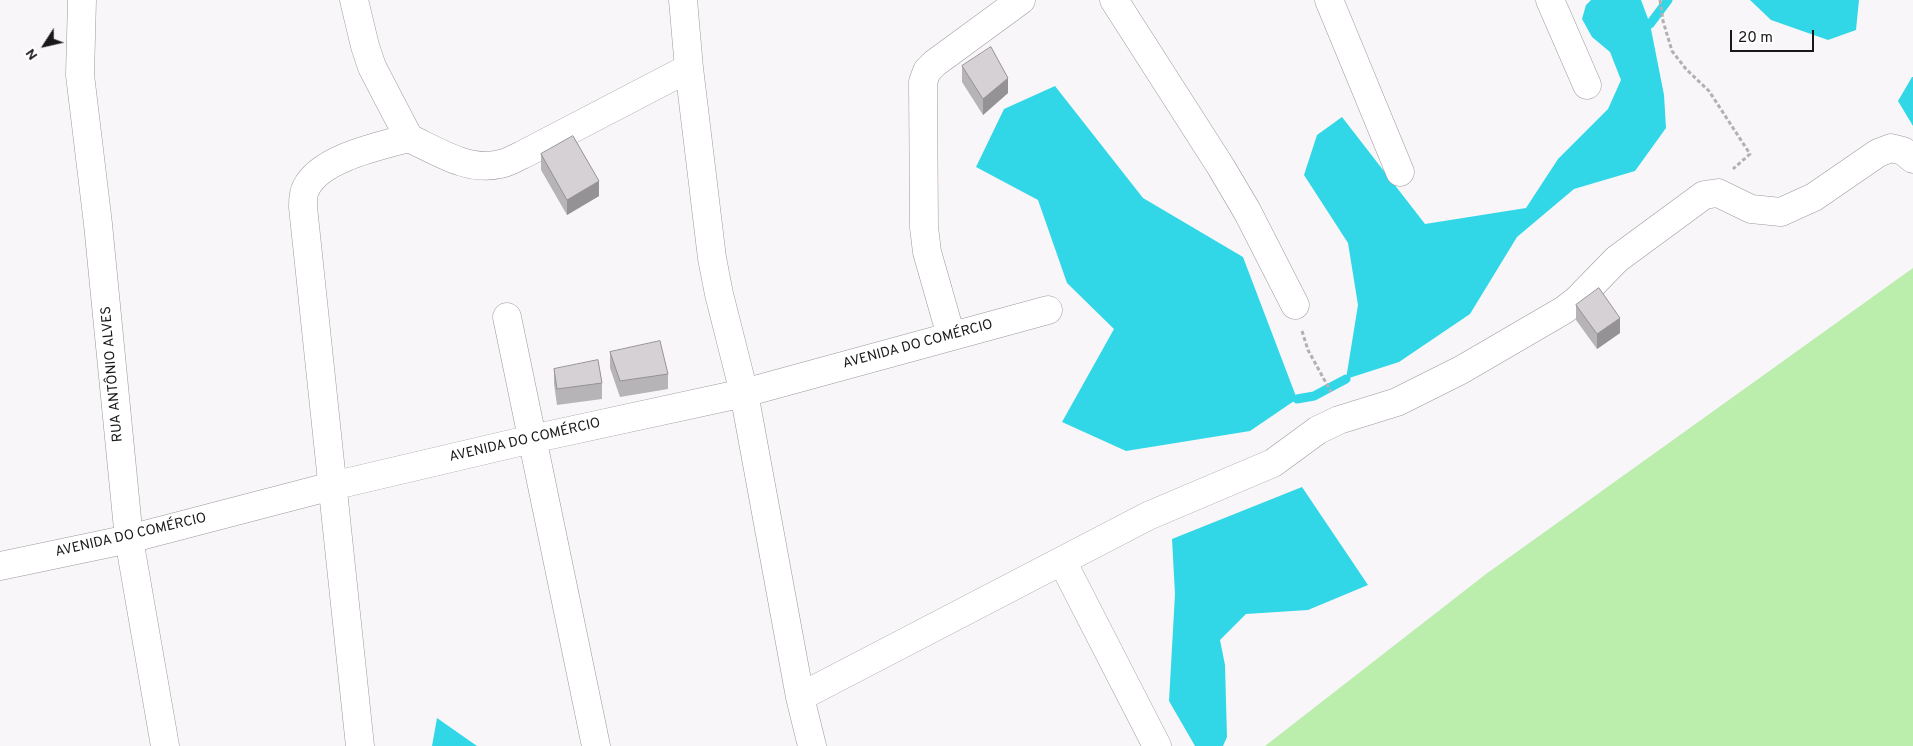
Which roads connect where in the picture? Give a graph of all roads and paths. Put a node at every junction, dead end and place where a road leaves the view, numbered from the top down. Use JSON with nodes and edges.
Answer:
{"nodes":[{"id":1,"x":82,"y":0,"type":"edge"},
{"id":2,"x":354,"y":0,"type":"edge"},
{"id":3,"x":683,"y":0,"type":"edge"},
{"id":4,"x":1021,"y":0,"type":"edge"},
{"id":5,"x":1114,"y":0,"type":"edge"},
{"id":6,"x":1329,"y":0,"type":"edge"},
{"id":7,"x":1550,"y":0,"type":"edge"},
{"id":8,"x":1660,"y":0,"type":"edge"},
{"id":9,"x":689,"y":68,"type":"junction"},
{"id":10,"x":1587,"y":85,"type":"dead end"},
{"id":11,"x":409,"y":138,"type":"junction"},
{"id":12,"x":1913,"y":159,"type":"edge"},
{"id":13,"x":1400,"y":172,"type":"dead end"},
{"id":14,"x":1704,"y":195,"type":"junction"},
{"id":15,"x":1295,"y":305,"type":"joint"},
{"id":16,"x":1048,"y":310,"type":"dead end"},
{"id":17,"x":507,"y":317,"type":"dead end"},
{"id":18,"x":951,"y":336,"type":"junction"},
{"id":19,"x":744,"y":393,"type":"junction"},
{"id":20,"x":1332,"y":394,"type":"dead end"},
{"id":21,"x":532,"y":439,"type":"junction"},
{"id":22,"x":332,"y":486,"type":"junction"},
{"id":23,"x":129,"y":539,"type":"junction"},
{"id":24,"x":1062,"y":561,"type":"junction"},
{"id":25,"x":0,"y":566,"type":"edge"},
{"id":26,"x":800,"y":697,"type":"junction"},
{"id":27,"x":165,"y":746,"type":"edge"},
{"id":28,"x":360,"y":746,"type":"edge"},
{"id":29,"x":596,"y":746,"type":"edge"},
{"id":30,"x":812,"y":746,"type":"edge"},
{"id":31,"x":1157,"y":746,"type":"edge"}],
"edges":[{"from":1,"to":23,"type":"street","name":"RUA ANTÔNIO ALVES"},
{"from":2,"to":11,"type":"street"},
{"from":3,"to":9,"type":"street"},
{"from":4,"to":18,"type":"street"},
{"from":5,"to":15,"type":"street"},
{"from":6,"to":13,"type":"street"},
{"from":7,"to":10,"type":"street"},
{"from":8,"to":14,"type":"path"},
{"from":9,"to":11,"type":"street"},
{"from":9,"to":19,"type":"street"},
{"from":11,"to":22,"type":"street"},
{"from":12,"to":14,"type":"street"},
{"from":14,"to":24,"type":"street"},
{"from":15,"to":20,"type":"path"},
{"from":16,"to":18,"type":"street","name":"AVENIDA DO COMÉRCIO"},
{"from":17,"to":21,"type":"street"},
{"from":18,"to":19,"type":"street","name":"AVENIDA DO COMÉRCIO"},
{"from":19,"to":21,"type":"street","name":"AVENIDA DO COMÉRCIO"},
{"from":19,"to":26,"type":"street"},
{"from":21,"to":22,"type":"street","name":"AVENIDA DO COMÉRCIO"},
{"from":21,"to":29,"type":"street"},
{"from":22,"to":23,"type":"street","name":"AVENIDA DO COMÉRCIO"},
{"from":22,"to":28,"type":"street"},
{"from":23,"to":25,"type":"street","name":"AVENIDA DO COMÉRCIO"},
{"from":23,"to":27,"type":"street","name":"RUA ANTÔNIO ALVES"},
{"from":24,"to":26,"type":"street"},
{"from":24,"to":31,"type":"street"},
{"from":26,"to":30,"type":"street"}]}
